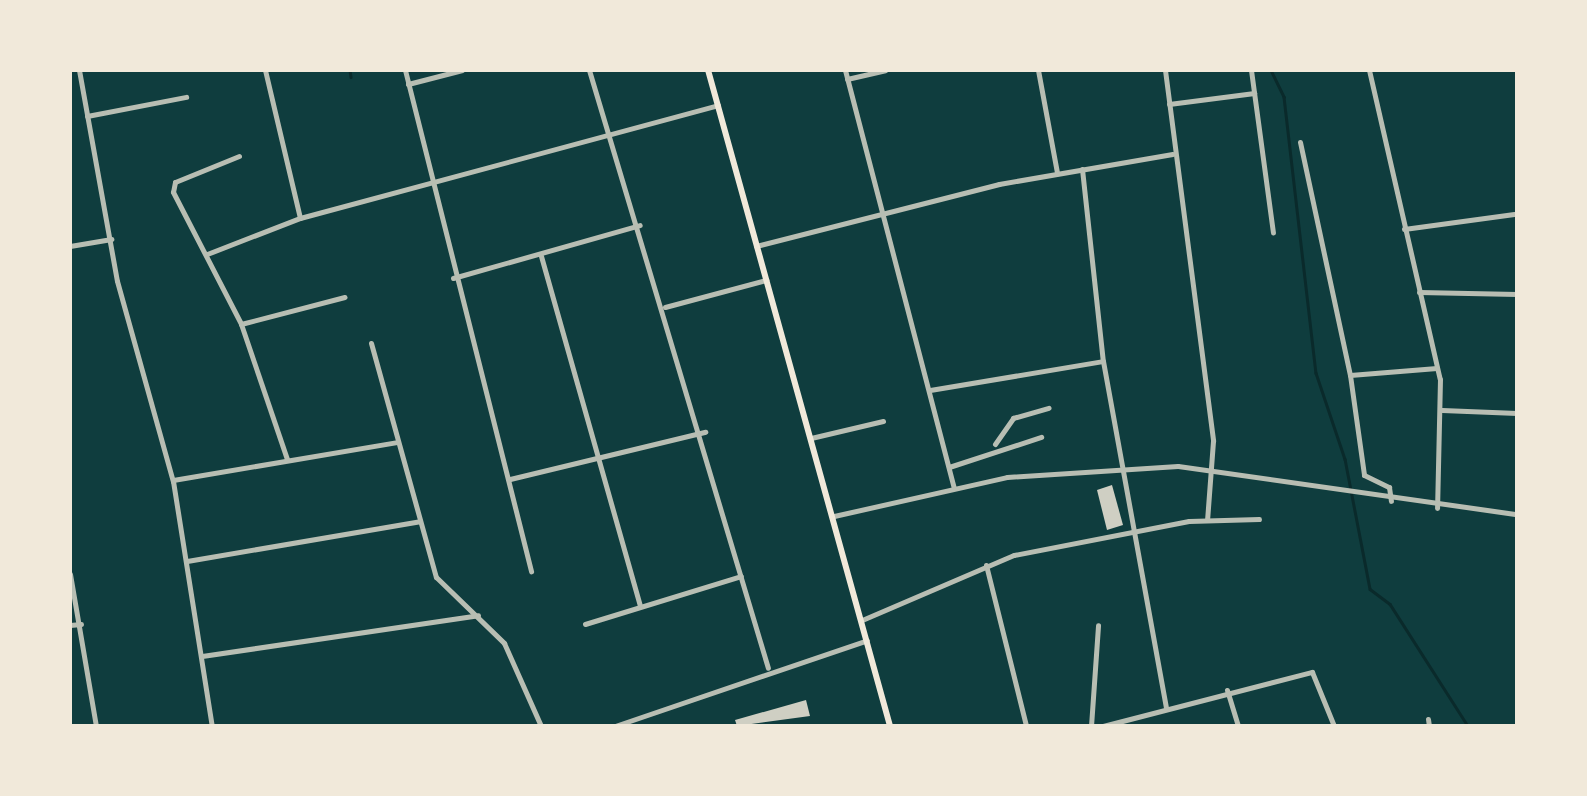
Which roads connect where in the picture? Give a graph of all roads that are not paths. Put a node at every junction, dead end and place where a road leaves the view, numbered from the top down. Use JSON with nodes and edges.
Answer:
{"nodes":[{"id":1,"x":78,"y":70,"type":"edge"},
{"id":2,"x":265,"y":70,"type":"edge"},
{"id":3,"x":405,"y":70,"type":"edge"},
{"id":4,"x":462,"y":70,"type":"edge"},
{"id":5,"x":589,"y":70,"type":"edge"},
{"id":6,"x":708,"y":70,"type":"edge"},
{"id":7,"x":845,"y":70,"type":"edge"},
{"id":8,"x":885,"y":70,"type":"edge"},
{"id":9,"x":1038,"y":70,"type":"edge"},
{"id":10,"x":1165,"y":70,"type":"edge"},
{"id":11,"x":1251,"y":70,"type":"edge"},
{"id":12,"x":1368,"y":70,"type":"edge"},
{"id":13,"x":848,"y":79,"type":"junction"},
{"id":14,"x":408,"y":84,"type":"junction"},
{"id":15,"x":1254,"y":93,"type":"junction"},
{"id":16,"x":186,"y":97,"type":"dead end"},
{"id":17,"x":1168,"y":104,"type":"junction"},
{"id":18,"x":718,"y":105,"type":"junction"},
{"id":19,"x":88,"y":116,"type":"junction"},
{"id":20,"x":605,"y":134,"type":"junction"},
{"id":21,"x":1300,"y":142,"type":"dead end"},
{"id":22,"x":1172,"y":154,"type":"junction"},
{"id":23,"x":239,"y":156,"type":"dead end"},
{"id":24,"x":1082,"y":169,"type":"junction"},
{"id":25,"x":1057,"y":173,"type":"junction"},
{"id":26,"x":431,"y":186,"type":"junction"},
{"id":27,"x":880,"y":212,"type":"junction"},
{"id":28,"x":1514,"y":214,"type":"dead end"},
{"id":29,"x":300,"y":218,"type":"junction"},
{"id":30,"x":640,"y":225,"type":"junction"},
{"id":31,"x":1404,"y":229,"type":"junction"},
{"id":32,"x":1273,"y":233,"type":"dead end"},
{"id":33,"x":111,"y":240,"type":"junction"},
{"id":34,"x":70,"y":246,"type":"edge"},
{"id":35,"x":756,"y":246,"type":"junction"},
{"id":36,"x":206,"y":254,"type":"junction"},
{"id":37,"x":540,"y":256,"type":"junction"},
{"id":38,"x":453,"y":278,"type":"junction"},
{"id":39,"x":766,"y":280,"type":"junction"},
{"id":40,"x":1418,"y":292,"type":"junction"},
{"id":41,"x":1517,"y":294,"type":"edge"},
{"id":42,"x":344,"y":297,"type":"dead end"},
{"id":43,"x":666,"y":307,"type":"junction"},
{"id":44,"x":241,"y":324,"type":"junction"},
{"id":45,"x":370,"y":343,"type":"dead end"},
{"id":46,"x":1103,"y":361,"type":"junction"},
{"id":47,"x":1438,"y":368,"type":"junction"},
{"id":48,"x":1350,"y":375,"type":"junction"},
{"id":49,"x":930,"y":390,"type":"junction"},
{"id":50,"x":1049,"y":408,"type":"dead end"},
{"id":51,"x":1442,"y":410,"type":"junction"},
{"id":52,"x":1517,"y":413,"type":"edge"},
{"id":53,"x":883,"y":421,"type":"dead end"},
{"id":54,"x":704,"y":432,"type":"junction"},
{"id":55,"x":811,"y":438,"type":"junction"},
{"id":56,"x":1041,"y":438,"type":"dead end"},
{"id":57,"x":396,"y":442,"type":"junction"},
{"id":58,"x":994,"y":447,"type":"junction"},
{"id":59,"x":287,"y":459,"type":"junction"},
{"id":60,"x":592,"y":459,"type":"junction"},
{"id":61,"x":949,"y":467,"type":"junction"},
{"id":62,"x":1121,"y":467,"type":"junction"},
{"id":63,"x":1214,"y":468,"type":"junction"},
{"id":64,"x":510,"y":479,"type":"junction"},
{"id":65,"x":173,"y":480,"type":"junction"},
{"id":66,"x":954,"y":487,"type":"junction"},
{"id":67,"x":1391,"y":501,"type":"junction"},
{"id":68,"x":1436,"y":508,"type":"junction"},
{"id":69,"x":1517,"y":514,"type":"edge"},
{"id":70,"x":834,"y":516,"type":"junction"},
{"id":71,"x":1259,"y":519,"type":"dead end"},
{"id":72,"x":1208,"y":520,"type":"junction"},
{"id":73,"x":420,"y":521,"type":"junction"},
{"id":74,"x":1132,"y":532,"type":"junction"},
{"id":75,"x":187,"y":562,"type":"junction"},
{"id":76,"x":986,"y":565,"type":"junction"},
{"id":77,"x":532,"y":571,"type":"dead end"},
{"id":78,"x":70,"y":574,"type":"edge"},
{"id":79,"x":740,"y":576,"type":"junction"},
{"id":80,"x":454,"y":596,"type":"junction"},
{"id":81,"x":640,"y":606,"type":"junction"},
{"id":82,"x":450,"y":613,"type":"junction"},
{"id":83,"x":478,"y":615,"type":"junction"},
{"id":84,"x":862,"y":620,"type":"junction"},
{"id":85,"x":80,"y":624,"type":"junction"},
{"id":86,"x":585,"y":624,"type":"dead end"},
{"id":87,"x":70,"y":625,"type":"edge"},
{"id":88,"x":1098,"y":625,"type":"dead end"},
{"id":89,"x":867,"y":640,"type":"junction"},
{"id":90,"x":202,"y":656,"type":"junction"},
{"id":91,"x":768,"y":668,"type":"junction"},
{"id":92,"x":1227,"y":690,"type":"junction"},
{"id":93,"x":1166,"y":708,"type":"junction"},
{"id":94,"x":1128,"y":723,"type":"edge"},
{"id":95,"x":96,"y":726,"type":"edge"},
{"id":96,"x":212,"y":726,"type":"edge"},
{"id":97,"x":541,"y":726,"type":"edge"},
{"id":98,"x":615,"y":726,"type":"edge"},
{"id":99,"x":890,"y":726,"type":"edge"},
{"id":100,"x":1026,"y":726,"type":"edge"},
{"id":101,"x":1091,"y":726,"type":"edge"},
{"id":102,"x":1104,"y":726,"type":"edge"},
{"id":103,"x":1238,"y":726,"type":"edge"},
{"id":104,"x":1334,"y":726,"type":"edge"}],
"edges":[{"from":1,"to":19,"type":"street"},
{"from":2,"to":29,"type":"street"},
{"from":3,"to":14,"type":"street"},
{"from":4,"to":14,"type":"street"},
{"from":5,"to":20,"type":"street"},
{"from":6,"to":18,"type":"main road"},
{"from":7,"to":13,"type":"street"},
{"from":8,"to":13,"type":"street"},
{"from":9,"to":25,"type":"street"},
{"from":10,"to":17,"type":"street"},
{"from":11,"to":15,"type":"street"},
{"from":12,"to":31,"type":"street"},
{"from":13,"to":27,"type":"street"},
{"from":14,"to":26,"type":"street"},
{"from":15,"to":17,"type":"street"},
{"from":15,"to":32,"type":"street"},
{"from":16,"to":19,"type":"street"},
{"from":17,"to":22,"type":"street"},
{"from":18,"to":20,"type":"street"},
{"from":18,"to":35,"type":"main road"},
{"from":19,"to":33,"type":"street"},
{"from":20,"to":26,"type":"street"},
{"from":20,"to":30,"type":"street"},
{"from":21,"to":48,"type":"street"},
{"from":22,"to":24,"type":"street"},
{"from":22,"to":63,"type":"street"},
{"from":23,"to":36,"type":"street"},
{"from":24,"to":25,"type":"street"},
{"from":24,"to":46,"type":"street"},
{"from":25,"to":27,"type":"street"},
{"from":26,"to":29,"type":"street"},
{"from":26,"to":38,"type":"street"},
{"from":27,"to":35,"type":"street"},
{"from":27,"to":49,"type":"street"},
{"from":28,"to":31,"type":"street"},
{"from":29,"to":36,"type":"street"},
{"from":30,"to":37,"type":"street"},
{"from":30,"to":43,"type":"street"},
{"from":31,"to":40,"type":"street"},
{"from":33,"to":34,"type":"street"},
{"from":33,"to":65,"type":"street"},
{"from":35,"to":39,"type":"main road"},
{"from":36,"to":44,"type":"street"},
{"from":37,"to":38,"type":"street"},
{"from":37,"to":60,"type":"street"},
{"from":38,"to":64,"type":"street"},
{"from":39,"to":43,"type":"street"},
{"from":39,"to":55,"type":"main road"},
{"from":40,"to":41,"type":"street"},
{"from":40,"to":47,"type":"street"},
{"from":42,"to":44,"type":"street"},
{"from":43,"to":54,"type":"street"},
{"from":44,"to":59,"type":"street"},
{"from":45,"to":57,"type":"street"},
{"from":46,"to":49,"type":"street"},
{"from":46,"to":62,"type":"street"},
{"from":47,"to":48,"type":"street"},
{"from":47,"to":51,"type":"street"},
{"from":48,"to":67,"type":"street"},
{"from":49,"to":61,"type":"street"},
{"from":50,"to":58,"type":"street"},
{"from":51,"to":52,"type":"street"},
{"from":51,"to":68,"type":"street"},
{"from":53,"to":55,"type":"street"},
{"from":54,"to":60,"type":"street"},
{"from":54,"to":79,"type":"street"},
{"from":55,"to":70,"type":"main road"},
{"from":56,"to":58,"type":"street"},
{"from":57,"to":59,"type":"street"},
{"from":57,"to":73,"type":"street"},
{"from":58,"to":61,"type":"street"},
{"from":59,"to":65,"type":"street"},
{"from":60,"to":64,"type":"street"},
{"from":60,"to":81,"type":"street"},
{"from":61,"to":66,"type":"street"},
{"from":62,"to":63,"type":"street"},
{"from":62,"to":66,"type":"street"},
{"from":62,"to":74,"type":"street"},
{"from":63,"to":67,"type":"street"},
{"from":63,"to":72,"type":"street"},
{"from":64,"to":77,"type":"street"},
{"from":65,"to":75,"type":"street"},
{"from":66,"to":70,"type":"street"},
{"from":67,"to":68,"type":"street"},
{"from":68,"to":69,"type":"street"},
{"from":70,"to":84,"type":"main road"},
{"from":71,"to":72,"type":"street"},
{"from":72,"to":74,"type":"street"},
{"from":73,"to":75,"type":"street"},
{"from":73,"to":80,"type":"street"},
{"from":74,"to":76,"type":"street"},
{"from":74,"to":93,"type":"street"},
{"from":75,"to":90,"type":"street"},
{"from":76,"to":84,"type":"street"},
{"from":76,"to":100,"type":"street"},
{"from":78,"to":85,"type":"street"},
{"from":79,"to":81,"type":"street"},
{"from":79,"to":91,"type":"street"},
{"from":80,"to":82,"type":"street"},
{"from":80,"to":83,"type":"street"},
{"from":81,"to":86,"type":"street"},
{"from":82,"to":83,"type":"street"},
{"from":82,"to":90,"type":"street"},
{"from":83,"to":97,"type":"street"},
{"from":84,"to":89,"type":"main road"},
{"from":85,"to":87,"type":"street"},
{"from":85,"to":95,"type":"street"},
{"from":88,"to":101,"type":"street"},
{"from":89,"to":91,"type":"street"},
{"from":89,"to":99,"type":"main road"},
{"from":90,"to":96,"type":"street"},
{"from":91,"to":98,"type":"street"},
{"from":92,"to":93,"type":"street"},
{"from":92,"to":103,"type":"street"},
{"from":92,"to":104,"type":"street"},
{"from":93,"to":94,"type":"street"},
{"from":94,"to":102,"type":"street"}]}
